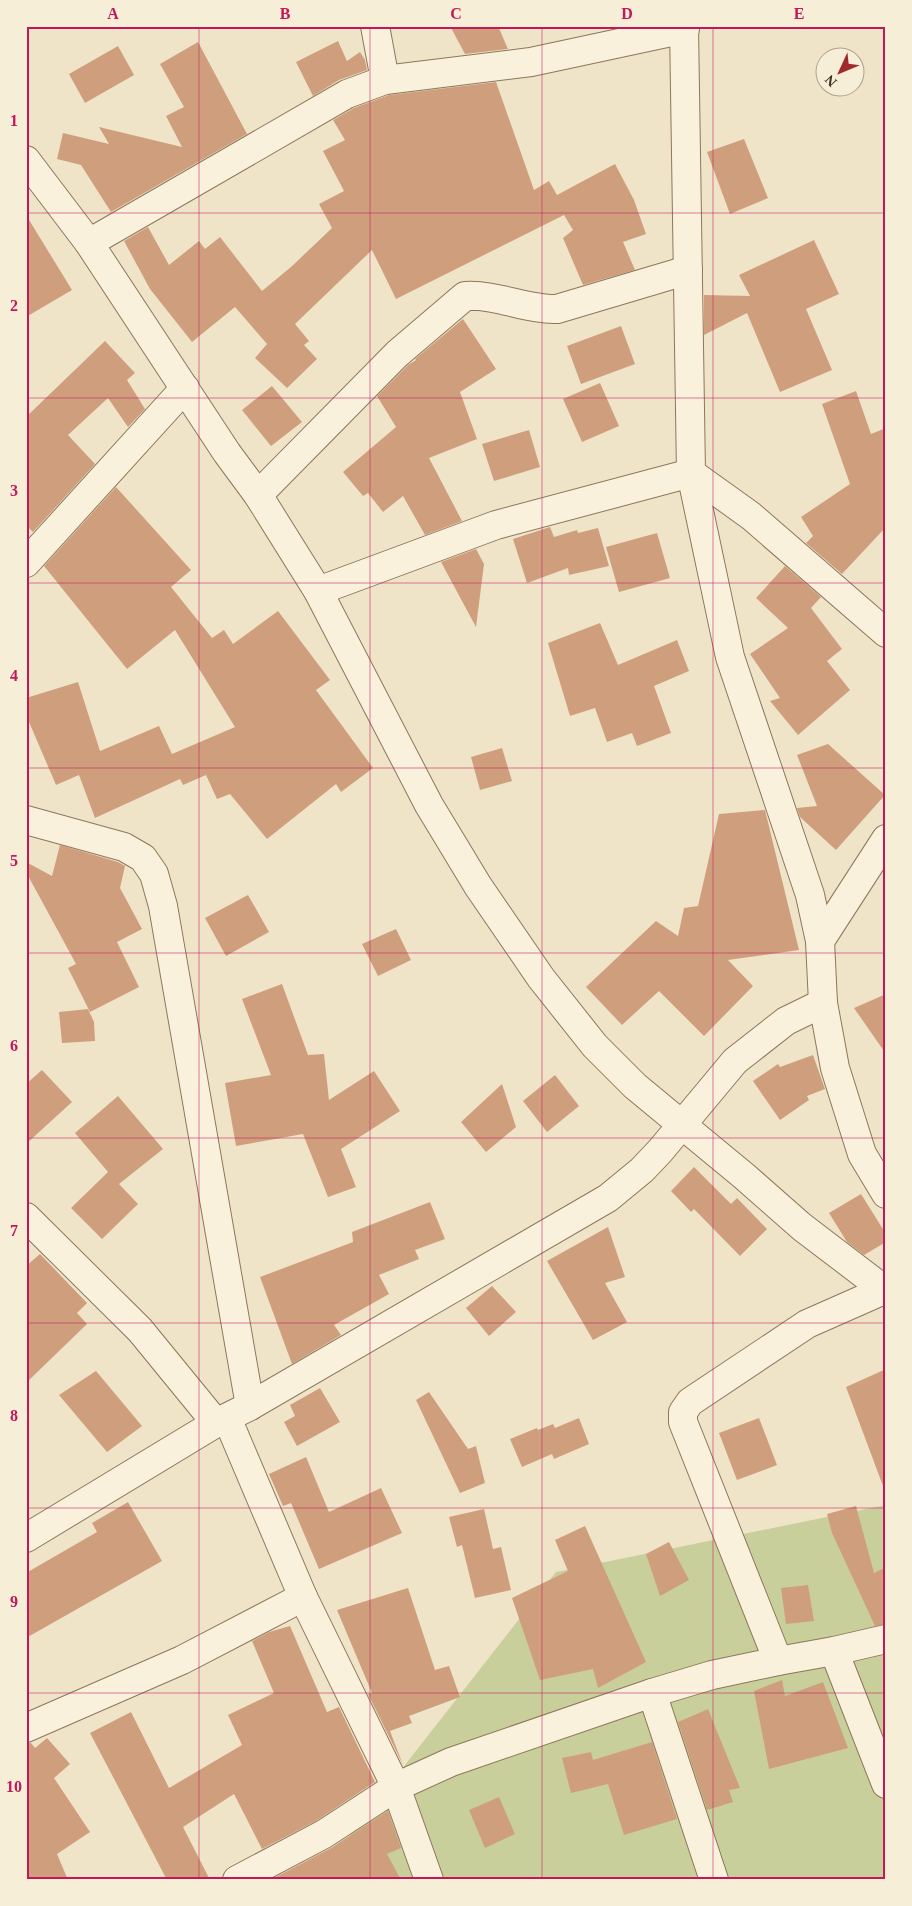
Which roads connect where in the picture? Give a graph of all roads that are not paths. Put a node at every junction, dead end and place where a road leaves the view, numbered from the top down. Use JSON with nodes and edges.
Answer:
{"nodes":[{"id":1,"x":375,"y":26,"type":"edge"},
{"id":2,"x":685,"y":27,"type":"edge"},
{"id":3,"x":385,"y":80,"type":"junction"},
{"id":4,"x":26,"y":160,"type":"edge"},
{"id":5,"x":89,"y":244,"type":"junction"},
{"id":6,"x":688,"y":270,"type":"junction"},
{"id":7,"x":185,"y":388,"type":"junction"},
{"id":8,"x":691,"y":473,"type":"junction"},
{"id":9,"x":258,"y":495,"type":"junction"},
{"id":10,"x":26,"y":563,"type":"edge"},
{"id":11,"x":318,"y":590,"type":"junction"},
{"id":12,"x":886,"y":633,"type":"edge"},
{"id":13,"x":27,"y":822,"type":"edge"},
{"id":14,"x":886,"y":839,"type":"edge"},
{"id":15,"x":820,"y":941,"type":"junction"},
{"id":16,"x":823,"y":1003,"type":"junction"},
{"id":17,"x":682,"y":1126,"type":"junction"},
{"id":18,"x":886,"y":1194,"type":"edge"},
{"id":19,"x":26,"y":1217,"type":"edge"},
{"id":20,"x":885,"y":1290,"type":"edge"},
{"id":21,"x":231,"y":1416,"type":"junction"},
{"id":22,"x":26,"y":1538,"type":"edge"},
{"id":23,"x":303,"y":1597,"type":"junction"},
{"id":24,"x":886,"y":1639,"type":"edge"},
{"id":25,"x":834,"y":1651,"type":"junction"},
{"id":26,"x":778,"y":1661,"type":"junction"},
{"id":27,"x":652,"y":1693,"type":"junction"},
{"id":28,"x":26,"y":1728,"type":"edge"},
{"id":29,"x":886,"y":1784,"type":"edge"},
{"id":30,"x":396,"y":1787,"type":"junction"},
{"id":31,"x":237,"y":1880,"type":"edge"},
{"id":32,"x":429,"y":1880,"type":"edge"},
{"id":33,"x":714,"y":1880,"type":"edge"}],
"edges":[{"from":1,"to":3,"type":"street"},
{"from":2,"to":3,"type":"street"},
{"from":2,"to":6,"type":"street"},
{"from":3,"to":5,"type":"street"},
{"from":4,"to":5,"type":"street"},
{"from":5,"to":7,"type":"street"},
{"from":6,"to":8,"type":"street"},
{"from":6,"to":9,"type":"street"},
{"from":7,"to":9,"type":"street"},
{"from":7,"to":10,"type":"street"},
{"from":8,"to":11,"type":"street"},
{"from":8,"to":12,"type":"street"},
{"from":8,"to":15,"type":"street"},
{"from":9,"to":11,"type":"street"},
{"from":11,"to":17,"type":"street"},
{"from":13,"to":21,"type":"street"},
{"from":14,"to":15,"type":"street"},
{"from":15,"to":16,"type":"street"},
{"from":16,"to":17,"type":"street"},
{"from":16,"to":18,"type":"street"},
{"from":17,"to":20,"type":"street"},
{"from":17,"to":21,"type":"street"},
{"from":19,"to":21,"type":"street"},
{"from":20,"to":26,"type":"street"},
{"from":21,"to":22,"type":"street"},
{"from":21,"to":23,"type":"street"},
{"from":23,"to":28,"type":"street"},
{"from":23,"to":30,"type":"street"},
{"from":24,"to":25,"type":"street"},
{"from":25,"to":26,"type":"street"},
{"from":25,"to":29,"type":"street"},
{"from":26,"to":27,"type":"street"},
{"from":27,"to":30,"type":"street"},
{"from":27,"to":33,"type":"street"},
{"from":30,"to":31,"type":"street"},
{"from":30,"to":32,"type":"street"}]}
